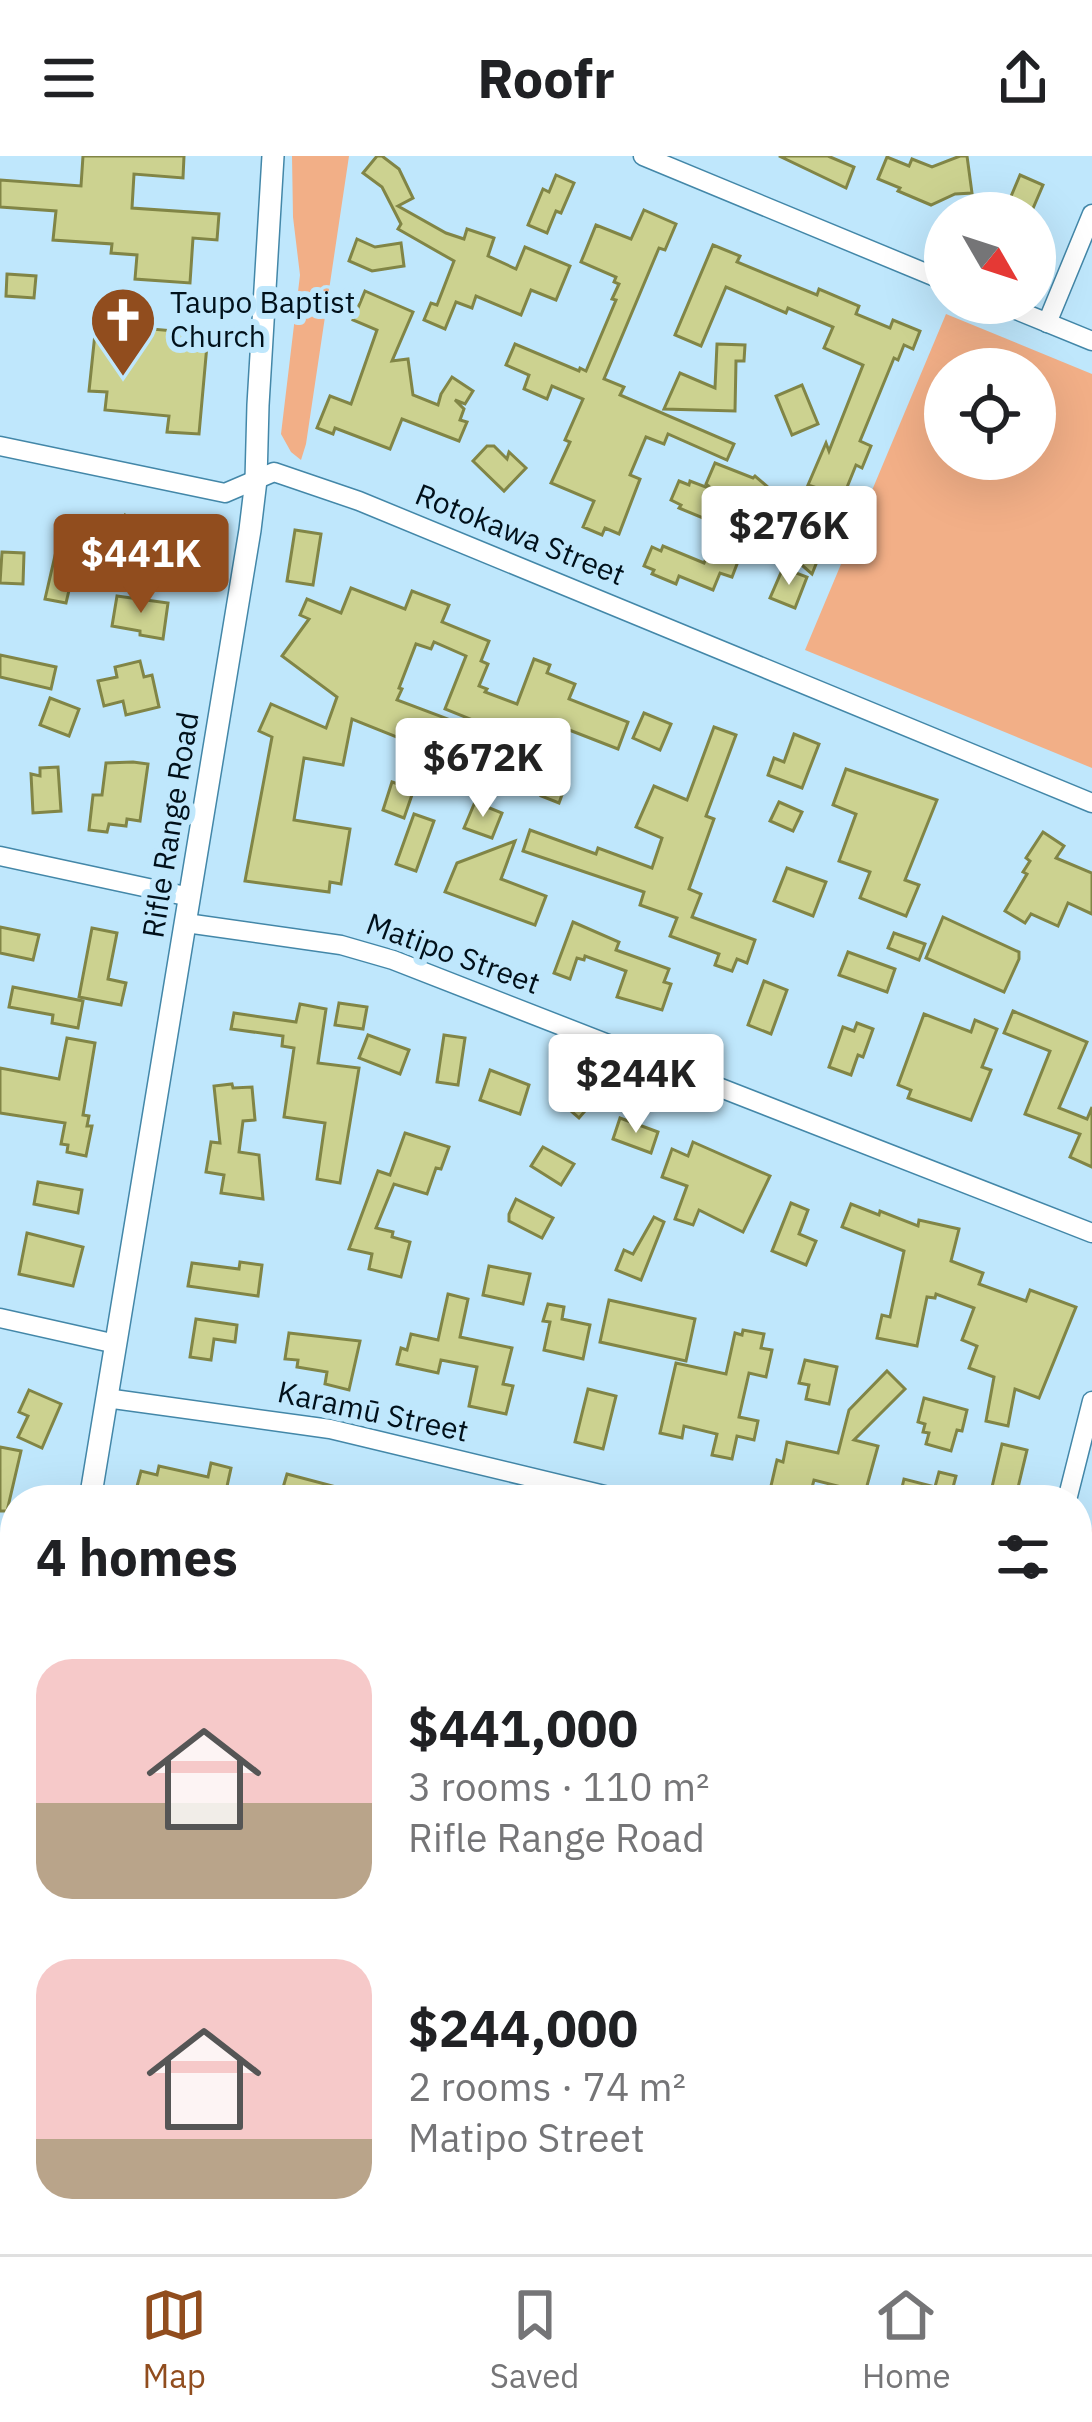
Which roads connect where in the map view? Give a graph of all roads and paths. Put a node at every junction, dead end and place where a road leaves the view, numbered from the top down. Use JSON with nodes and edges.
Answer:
{"nodes":[{"id":1,"x":273,"y":156,"type":"edge"},
{"id":2,"x":643,"y":156,"type":"edge"},
{"id":3,"x":1092,"y":214,"type":"edge"},
{"id":4,"x":924,"y":272,"type":"edge"},
{"id":5,"x":1056,"y":301,"type":"edge"},
{"id":6,"x":1050,"y":324,"type":"edge"},
{"id":7,"x":1092,"y":341,"type":"edge"},
{"id":8,"x":0,"y":446,"type":"edge"},
{"id":9,"x":256,"y":480,"type":"junction"},
{"id":10,"x":1092,"y":803,"type":"edge"},
{"id":11,"x":0,"y":856,"type":"edge"},
{"id":12,"x":190,"y":897,"type":"junction"},
{"id":13,"x":186,"y":923,"type":"junction"},
{"id":14,"x":1092,"y":1233,"type":"edge"},
{"id":15,"x":0,"y":1318,"type":"edge"},
{"id":16,"x":116,"y":1343,"type":"junction"},
{"id":17,"x":106,"y":1397,"type":"junction"},
{"id":18,"x":1092,"y":1401,"type":"edge"},
{"id":19,"x":92,"y":1485,"type":"edge"},
{"id":20,"x":563,"y":1485,"type":"edge"},
{"id":21,"x":1071,"y":1485,"type":"edge"}],
"edges":[{"from":1,"to":9,"type":"street","name":"Rifle Range Road"},
{"from":2,"to":4,"type":"street"},
{"from":3,"to":5,"type":"street"},
{"from":6,"to":7,"type":"street"},
{"from":8,"to":9,"type":"street","name":"Rotokawa Street"},
{"from":9,"to":10,"type":"street","name":"Rotokawa Street"},
{"from":9,"to":12,"type":"street","name":"Rifle Range Road"},
{"from":11,"to":12,"type":"street"},
{"from":12,"to":13,"type":"street","name":"Rifle Range Road"},
{"from":13,"to":14,"type":"street","name":"Matipo Street"},
{"from":13,"to":16,"type":"street","name":"Rifle Range Road"},
{"from":15,"to":16,"type":"street"},
{"from":16,"to":17,"type":"street","name":"Rifle Range Road"},
{"from":17,"to":19,"type":"street","name":"Rifle Range Road"},
{"from":17,"to":20,"type":"street","name":"Karamū Street"},
{"from":18,"to":21,"type":"street"}]}
